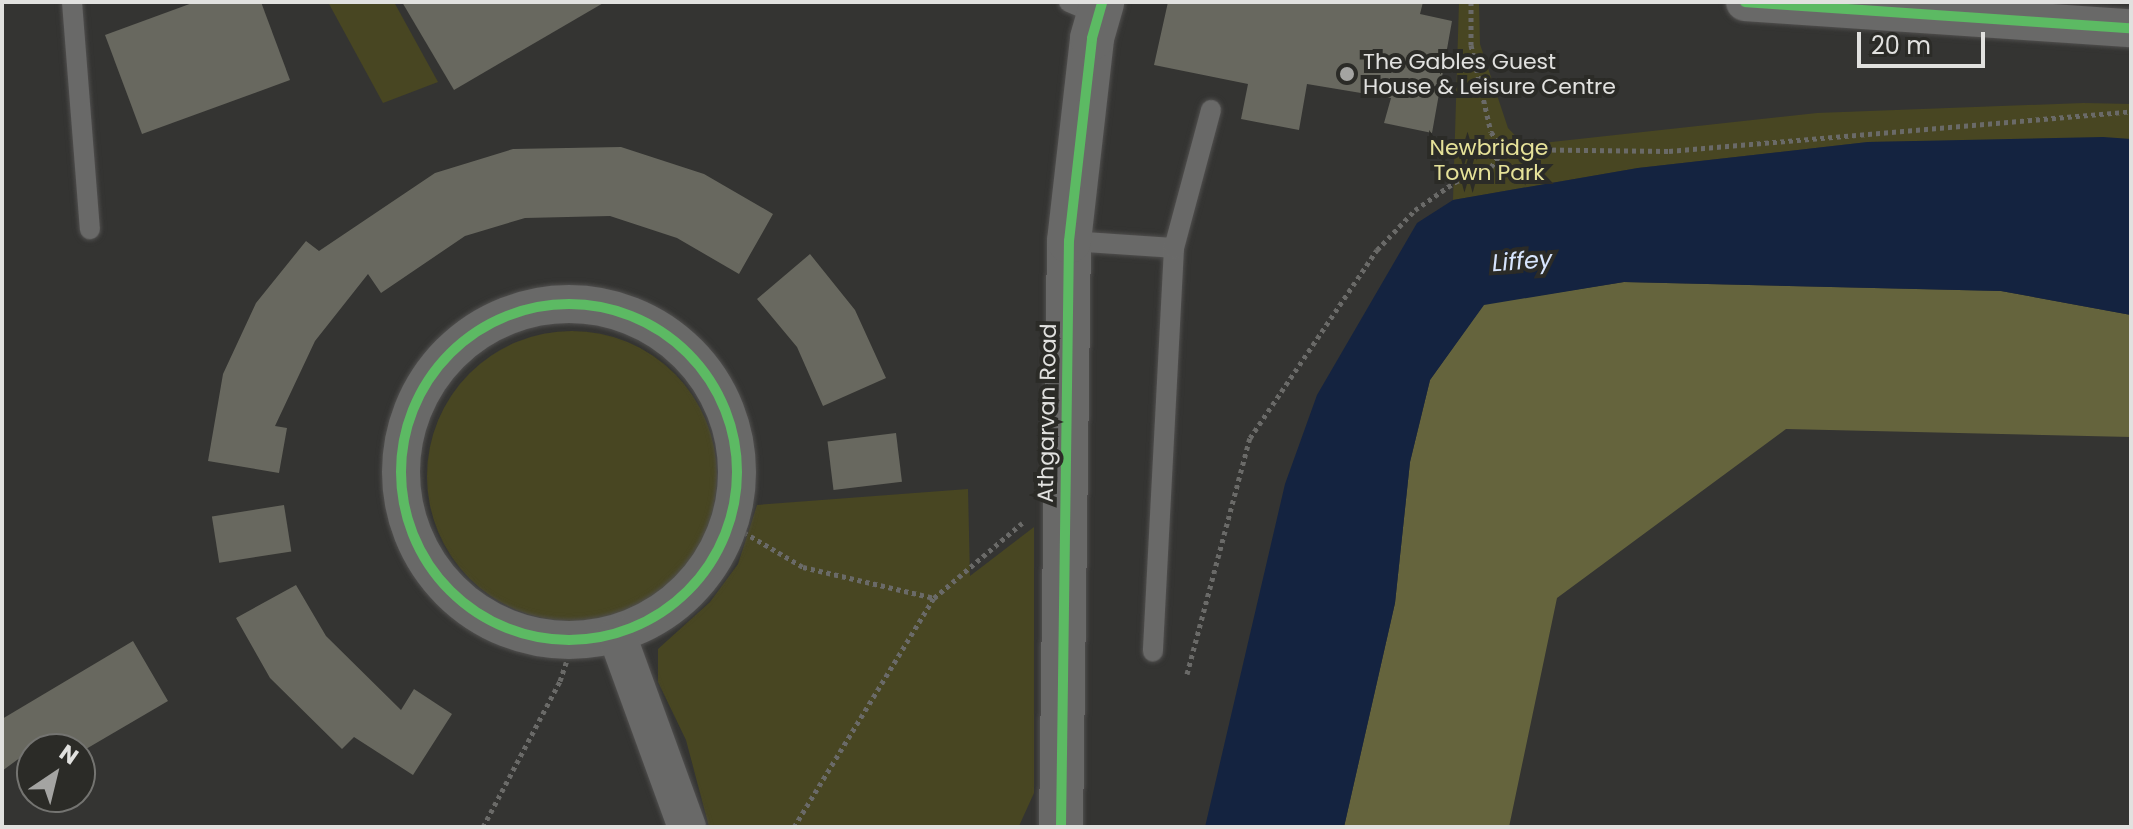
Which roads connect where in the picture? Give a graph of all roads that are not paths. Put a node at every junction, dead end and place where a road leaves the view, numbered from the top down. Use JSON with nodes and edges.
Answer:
{"nodes":[{"id":1,"x":72,"y":2,"type":"edge"},
{"id":2,"x":1745,"y":2,"type":"edge"},
{"id":3,"x":1090,"y":6,"type":"edge"},
{"id":4,"x":2131,"y":28,"type":"edge"},
{"id":5,"x":1211,"y":110,"type":"dead end"},
{"id":6,"x":90,"y":229,"type":"dead end"},
{"id":7,"x":1069,"y":241,"type":"junction"},
{"id":8,"x":1174,"y":248,"type":"junction"},
{"id":9,"x":617,"y":635,"type":"junction"},
{"id":10,"x":1153,"y":651,"type":"dead end"},
{"id":11,"x":687,"y":827,"type":"edge"},
{"id":12,"x":1061,"y":827,"type":"edge"}],
"edges":[{"from":1,"to":6,"type":"lane"},
{"from":2,"to":4,"type":"street"},
{"from":3,"to":7,"type":"main road","name":"Athgarvan Road"},
{"from":5,"to":8,"type":"lane"},
{"from":7,"to":8,"type":"lane"},
{"from":7,"to":12,"type":"main road","name":"Athgarvan Road"},
{"from":8,"to":10,"type":"lane"},
{"from":9,"to":9,"type":"street"},
{"from":9,"to":11,"type":"street"}]}
